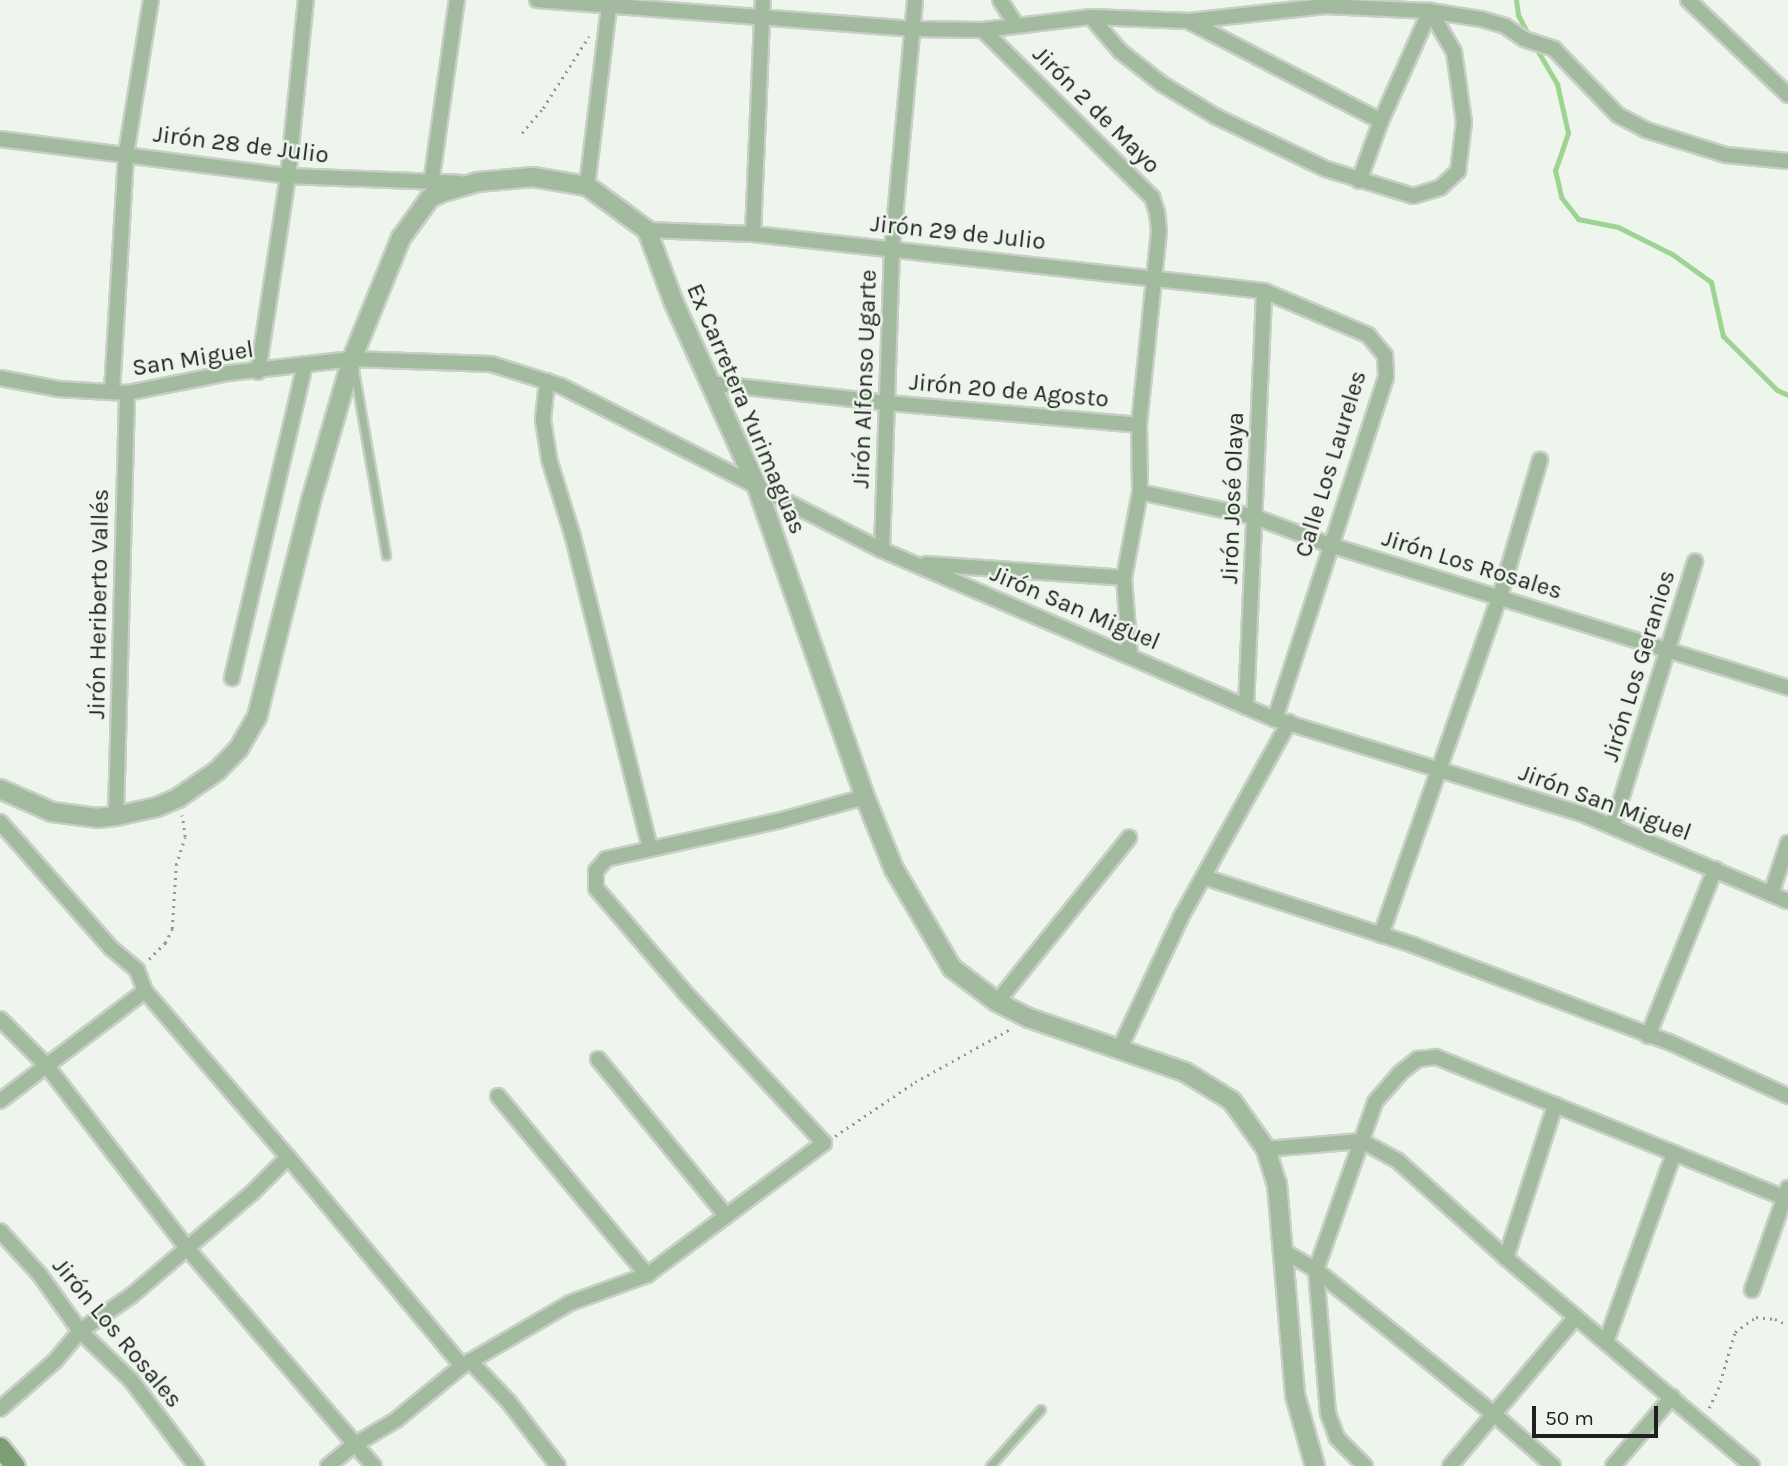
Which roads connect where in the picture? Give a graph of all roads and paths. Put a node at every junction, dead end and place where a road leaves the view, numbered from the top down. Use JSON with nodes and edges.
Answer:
{"nodes":[{"id":1,"x":151,"y":0,"type":"edge"},
{"id":2,"x":306,"y":0,"type":"edge"},
{"id":3,"x":457,"y":0,"type":"edge"},
{"id":4,"x":537,"y":0,"type":"edge"},
{"id":5,"x":763,"y":0,"type":"edge"},
{"id":6,"x":915,"y":0,"type":"edge"},
{"id":7,"x":1000,"y":0,"type":"edge"},
{"id":8,"x":1688,"y":0,"type":"edge"},
{"id":9,"x":609,"y":2,"type":"edge"},
{"id":10,"x":1322,"y":3,"type":"edge"},
{"id":11,"x":1430,"y":11,"type":"junction"},
{"id":12,"x":1091,"y":17,"type":"junction"},
{"id":13,"x":762,"y":18,"type":"junction"},
{"id":14,"x":1189,"y":21,"type":"junction"},
{"id":15,"x":1017,"y":26,"type":"junction"},
{"id":16,"x":911,"y":29,"type":"junction"},
{"id":17,"x":983,"y":30,"type":"junction"},
{"id":18,"x":1785,"y":87,"type":"edge"},
{"id":19,"x":1381,"y":121,"type":"junction"},
{"id":20,"x":522,"y":134,"type":"dead end"},
{"id":21,"x":0,"y":139,"type":"edge"},
{"id":22,"x":126,"y":154,"type":"junction"},
{"id":23,"x":1788,"y":161,"type":"edge"},
{"id":24,"x":288,"y":176,"type":"junction"},
{"id":25,"x":1359,"y":181,"type":"junction"},
{"id":26,"x":478,"y":182,"type":"junction"},
{"id":27,"x":431,"y":184,"type":"junction"},
{"id":28,"x":587,"y":186,"type":"junction"},
{"id":29,"x":647,"y":230,"type":"junction"},
{"id":30,"x":753,"y":234,"type":"junction"},
{"id":31,"x":892,"y":249,"type":"junction"},
{"id":32,"x":1155,"y":277,"type":"junction"},
{"id":33,"x":1264,"y":291,"type":"junction"},
{"id":34,"x":352,"y":359,"type":"junction"},
{"id":35,"x":305,"y":364,"type":"junction"},
{"id":36,"x":258,"y":372,"type":"junction"},
{"id":37,"x":0,"y":378,"type":"edge"},
{"id":38,"x":547,"y":381,"type":"junction"},
{"id":39,"x":709,"y":383,"type":"junction"},
{"id":40,"x":120,"y":392,"type":"junction"},
{"id":41,"x":888,"y":403,"type":"junction"},
{"id":42,"x":1139,"y":425,"type":"junction"},
{"id":43,"x":1540,"y":460,"type":"dead end"},
{"id":44,"x":757,"y":487,"type":"junction"},
{"id":45,"x":1140,"y":492,"type":"junction"},
{"id":46,"x":1255,"y":517,"type":"junction"},
{"id":47,"x":1330,"y":545,"type":"junction"},
{"id":48,"x":882,"y":550,"type":"junction"},
{"id":49,"x":386,"y":555,"type":"dead end"},
{"id":50,"x":1695,"y":561,"type":"dead end"},
{"id":51,"x":913,"y":564,"type":"junction"},
{"id":52,"x":1124,"y":578,"type":"junction"},
{"id":53,"x":1500,"y":596,"type":"junction"},
{"id":54,"x":1669,"y":653,"type":"junction"},
{"id":55,"x":1130,"y":656,"type":"junction"},
{"id":56,"x":232,"y":678,"type":"dead end"},
{"id":57,"x":1788,"y":688,"type":"edge"},
{"id":58,"x":1246,"y":707,"type":"junction"},
{"id":59,"x":1282,"y":720,"type":"junction"},
{"id":60,"x":1440,"y":771,"type":"junction"},
{"id":61,"x":0,"y":789,"type":"edge"},
{"id":62,"x":865,"y":797,"type":"junction"},
{"id":63,"x":178,"y":798,"type":"junction"},
{"id":64,"x":116,"y":816,"type":"junction"},
{"id":65,"x":0,"y":822,"type":"edge"},
{"id":66,"x":1612,"y":825,"type":"junction"},
{"id":67,"x":1129,"y":838,"type":"dead end"},
{"id":68,"x":1788,"y":843,"type":"edge"},
{"id":69,"x":650,"y":848,"type":"junction"},
{"id":70,"x":1715,"y":869,"type":"junction"},
{"id":71,"x":1204,"y":877,"type":"junction"},
{"id":72,"x":1771,"y":894,"type":"junction"},
{"id":73,"x":1788,"y":901,"type":"edge"},
{"id":74,"x":1381,"y":934,"type":"junction"},
{"id":75,"x":137,"y":970,"type":"junction"},
{"id":76,"x":145,"y":990,"type":"junction"},
{"id":77,"x":998,"y":1002,"type":"junction"},
{"id":78,"x":1029,"y":1018,"type":"junction"},
{"id":79,"x":0,"y":1019,"type":"edge"},
{"id":80,"x":1648,"y":1036,"type":"junction"},
{"id":81,"x":1120,"y":1048,"type":"junction"},
{"id":82,"x":598,"y":1059,"type":"dead end"},
{"id":83,"x":46,"y":1065,"type":"junction"},
{"id":84,"x":498,"y":1096,"type":"dead end"},
{"id":85,"x":1788,"y":1096,"type":"edge"},
{"id":86,"x":0,"y":1101,"type":"edge"},
{"id":87,"x":1555,"y":1105,"type":"junction"},
{"id":88,"x":1362,"y":1141,"type":"junction"},
{"id":89,"x":824,"y":1143,"type":"junction"},
{"id":90,"x":1266,"y":1149,"type":"junction"},
{"id":91,"x":1674,"y":1153,"type":"junction"},
{"id":92,"x":288,"y":1157,"type":"junction"},
{"id":93,"x":1787,"y":1195,"type":"edge"},
{"id":94,"x":725,"y":1214,"type":"junction"},
{"id":95,"x":0,"y":1231,"type":"edge"},
{"id":96,"x":186,"y":1247,"type":"junction"},
{"id":97,"x":1285,"y":1252,"type":"junction"},
{"id":98,"x":1506,"y":1258,"type":"junction"},
{"id":99,"x":1316,"y":1269,"type":"junction"},
{"id":100,"x":647,"y":1275,"type":"junction"},
{"id":101,"x":1752,"y":1290,"type":"dead end"},
{"id":102,"x":1576,"y":1317,"type":"junction"},
{"id":103,"x":1788,"y":1325,"type":"edge"},
{"id":104,"x":80,"y":1331,"type":"junction"},
{"id":105,"x":1606,"y":1342,"type":"junction"},
{"id":106,"x":466,"y":1363,"type":"junction"},
{"id":107,"x":1671,"y":1397,"type":"junction"},
{"id":108,"x":0,"y":1409,"type":"edge"},
{"id":109,"x":1041,"y":1409,"type":"dead end"},
{"id":110,"x":1495,"y":1415,"type":"junction"},
{"id":111,"x":1698,"y":1420,"type":"junction"},
{"id":112,"x":354,"y":1445,"type":"junction"},
{"id":113,"x":196,"y":1466,"type":"edge"},
{"id":114,"x":328,"y":1466,"type":"edge"},
{"id":115,"x":374,"y":1466,"type":"edge"},
{"id":116,"x":558,"y":1466,"type":"edge"},
{"id":117,"x":990,"y":1466,"type":"edge"},
{"id":118,"x":1315,"y":1466,"type":"edge"},
{"id":119,"x":1365,"y":1466,"type":"edge"},
{"id":120,"x":1450,"y":1466,"type":"edge"},
{"id":121,"x":1553,"y":1466,"type":"edge"},
{"id":122,"x":1613,"y":1466,"type":"edge"},
{"id":123,"x":1752,"y":1466,"type":"edge"}],
"edges":[{"from":1,"to":22,"type":"street","name":"Jirón Heriberto Vallés"},
{"from":2,"to":24,"type":"street"},
{"from":3,"to":27,"type":"street"},
{"from":4,"to":9,"type":"street"},
{"from":5,"to":13,"type":"street"},
{"from":6,"to":16,"type":"street","name":"Jirón Alfonso Ugarte"},
{"from":7,"to":15,"type":"street"},
{"from":8,"to":18,"type":"street"},
{"from":9,"to":13,"type":"street"},
{"from":9,"to":20,"type":"path"},
{"from":9,"to":28,"type":"street"},
{"from":10,"to":11,"type":"street"},
{"from":10,"to":14,"type":"street"},
{"from":11,"to":19,"type":"street"},
{"from":11,"to":23,"type":"street"},
{"from":11,"to":25,"type":"street"},
{"from":12,"to":14,"type":"street"},
{"from":12,"to":15,"type":"street"},
{"from":12,"to":25,"type":"street"},
{"from":13,"to":16,"type":"street"},
{"from":13,"to":30,"type":"street"},
{"from":14,"to":19,"type":"street"},
{"from":15,"to":17,"type":"street"},
{"from":16,"to":17,"type":"street"},
{"from":16,"to":31,"type":"street","name":"Jirón Alfonso Ugarte"},
{"from":17,"to":32,"type":"street","name":"Jirón 2 de Mayo"},
{"from":19,"to":25,"type":"street"},
{"from":21,"to":22,"type":"street","name":"Jirón 28 de Julio"},
{"from":22,"to":24,"type":"street","name":"Jirón 28 de Julio"},
{"from":22,"to":40,"type":"street","name":"Jirón Heriberto Vallés"},
{"from":24,"to":27,"type":"street","name":"Jirón 28 de Julio"},
{"from":24,"to":36,"type":"street"},
{"from":26,"to":27,"type":"street","name":"Jirón 28 de Julio"},
{"from":26,"to":28,"type":"street"},
{"from":26,"to":34,"type":"street"},
{"from":28,"to":29,"type":"street"},
{"from":29,"to":30,"type":"street","name":"Jirón 29 de Julio"},
{"from":29,"to":39,"type":"street","name":"Ex Carretera Yurimaguas"},
{"from":30,"to":31,"type":"street","name":"Jirón 29 de Julio"},
{"from":31,"to":32,"type":"street","name":"Jirón 29 de Julio"},
{"from":31,"to":41,"type":"street","name":"Jirón Alfonso Ugarte"},
{"from":32,"to":33,"type":"street","name":"Jirón 29 de Julio"},
{"from":32,"to":42,"type":"street","name":"Jirón 2 de Mayo"},
{"from":33,"to":46,"type":"street","name":"Jirón José Olaya"},
{"from":33,"to":47,"type":"street","name":"Calle Los Laureles"},
{"from":34,"to":35,"type":"street","name":"San Miguel"},
{"from":34,"to":38,"type":"street","name":"Jirón San Miguel"},
{"from":34,"to":49,"type":"lane"},
{"from":34,"to":63,"type":"street"},
{"from":35,"to":36,"type":"street","name":"San Miguel"},
{"from":35,"to":56,"type":"street"},
{"from":36,"to":40,"type":"street","name":"San Miguel"},
{"from":37,"to":40,"type":"street","name":"San Miguel"},
{"from":38,"to":44,"type":"street","name":"Jirón San Miguel"},
{"from":38,"to":69,"type":"street"},
{"from":39,"to":41,"type":"street","name":"Jirón 20 de Agosto"},
{"from":39,"to":44,"type":"street","name":"Ex Carretera Yurimaguas"},
{"from":40,"to":64,"type":"street","name":"Jirón Heriberto Vallés"},
{"from":41,"to":42,"type":"street","name":"Jirón 20 de Agosto"},
{"from":41,"to":48,"type":"street","name":"Jirón Alfonso Ugarte"},
{"from":42,"to":45,"type":"street","name":"Jirón 2 de Mayo"},
{"from":43,"to":53,"type":"street"},
{"from":44,"to":48,"type":"street","name":"Jirón San Miguel"},
{"from":44,"to":62,"type":"street","name":"Ex Carretera Yurimaguas"},
{"from":45,"to":46,"type":"street","name":"Jirón Los Rosales"},
{"from":45,"to":52,"type":"street","name":"Jirón 2 de Mayo"},
{"from":46,"to":47,"type":"street","name":"Jirón Los Rosales"},
{"from":46,"to":58,"type":"street","name":"Jirón José Olaya"},
{"from":47,"to":53,"type":"street","name":"Jirón Los Rosales"},
{"from":47,"to":59,"type":"street","name":"Calle Los Laureles"},
{"from":48,"to":51,"type":"street","name":"Jirón San Miguel"},
{"from":50,"to":54,"type":"street","name":"Jirón Los Geranios"},
{"from":51,"to":52,"type":"street"},
{"from":51,"to":55,"type":"street","name":"Jirón San Miguel"},
{"from":52,"to":55,"type":"street","name":"Jirón 2 de Mayo"},
{"from":53,"to":54,"type":"street","name":"Jirón Los Rosales"},
{"from":53,"to":60,"type":"street"},
{"from":54,"to":57,"type":"street","name":"Jirón Los Rosales"},
{"from":54,"to":66,"type":"street","name":"Jirón Los Geranios"},
{"from":55,"to":58,"type":"street","name":"Jirón San Miguel"},
{"from":58,"to":59,"type":"street","name":"Jirón San Miguel"},
{"from":59,"to":60,"type":"street","name":"Jirón San Miguel"},
{"from":59,"to":71,"type":"street","name":"Calle Los Laureles"},
{"from":60,"to":66,"type":"street","name":"Jirón San Miguel"},
{"from":60,"to":74,"type":"street"},
{"from":61,"to":64,"type":"street"},
{"from":62,"to":69,"type":"street"},
{"from":62,"to":77,"type":"street","name":"Ex Carretera Yurimaguas"},
{"from":63,"to":64,"type":"street"},
{"from":63,"to":75,"type":"path"},
{"from":65,"to":75,"type":"street"},
{"from":66,"to":70,"type":"street","name":"Jirón San Miguel"},
{"from":67,"to":77,"type":"street"},
{"from":68,"to":72,"type":"street"},
{"from":69,"to":89,"type":"street"},
{"from":70,"to":72,"type":"street","name":"Jirón San Miguel"},
{"from":70,"to":80,"type":"street"},
{"from":71,"to":74,"type":"street"},
{"from":71,"to":81,"type":"street","name":"Calle Los Laureles"},
{"from":72,"to":73,"type":"street","name":"Jirón San Miguel"},
{"from":74,"to":80,"type":"street"},
{"from":75,"to":76,"type":"street"},
{"from":76,"to":83,"type":"street"},
{"from":76,"to":92,"type":"street"},
{"from":77,"to":78,"type":"street","name":"Ex Carretera Yurimaguas"},
{"from":78,"to":81,"type":"street","name":"Ex Carretera Yurimaguas"},
{"from":78,"to":89,"type":"path"},
{"from":79,"to":83,"type":"street"},
{"from":80,"to":85,"type":"street"},
{"from":81,"to":90,"type":"street","name":"Ex Carretera Yurimaguas"},
{"from":82,"to":94,"type":"street"},
{"from":83,"to":86,"type":"street"},
{"from":83,"to":96,"type":"street"},
{"from":84,"to":100,"type":"street"},
{"from":87,"to":88,"type":"street"},
{"from":87,"to":91,"type":"street"},
{"from":87,"to":98,"type":"street"},
{"from":88,"to":90,"type":"street"},
{"from":88,"to":98,"type":"street"},
{"from":88,"to":99,"type":"street"},
{"from":89,"to":94,"type":"street"},
{"from":90,"to":97,"type":"street","name":"Ex Carretera Yurimaguas"},
{"from":91,"to":93,"type":"street"},
{"from":91,"to":105,"type":"street"},
{"from":92,"to":96,"type":"street"},
{"from":92,"to":106,"type":"street"},
{"from":93,"to":101,"type":"street"},
{"from":94,"to":100,"type":"street"},
{"from":95,"to":104,"type":"street","name":"Jirón Los Rosales"},
{"from":96,"to":104,"type":"street"},
{"from":96,"to":112,"type":"street"},
{"from":97,"to":99,"type":"street"},
{"from":97,"to":118,"type":"street","name":"Ex Carretera Yurimaguas"},
{"from":98,"to":102,"type":"street"},
{"from":99,"to":110,"type":"street"},
{"from":99,"to":119,"type":"street"},
{"from":100,"to":106,"type":"street"},
{"from":102,"to":105,"type":"street"},
{"from":102,"to":110,"type":"street"},
{"from":103,"to":111,"type":"path"},
{"from":104,"to":108,"type":"street"},
{"from":104,"to":113,"type":"street","name":"Jirón Los Rosales"},
{"from":105,"to":107,"type":"street"},
{"from":106,"to":112,"type":"street"},
{"from":106,"to":116,"type":"street"},
{"from":107,"to":111,"type":"street"},
{"from":107,"to":122,"type":"street"},
{"from":109,"to":117,"type":"lane"},
{"from":110,"to":120,"type":"street"},
{"from":110,"to":121,"type":"street"},
{"from":111,"to":123,"type":"street"},
{"from":112,"to":114,"type":"street"},
{"from":112,"to":115,"type":"street"}]}
